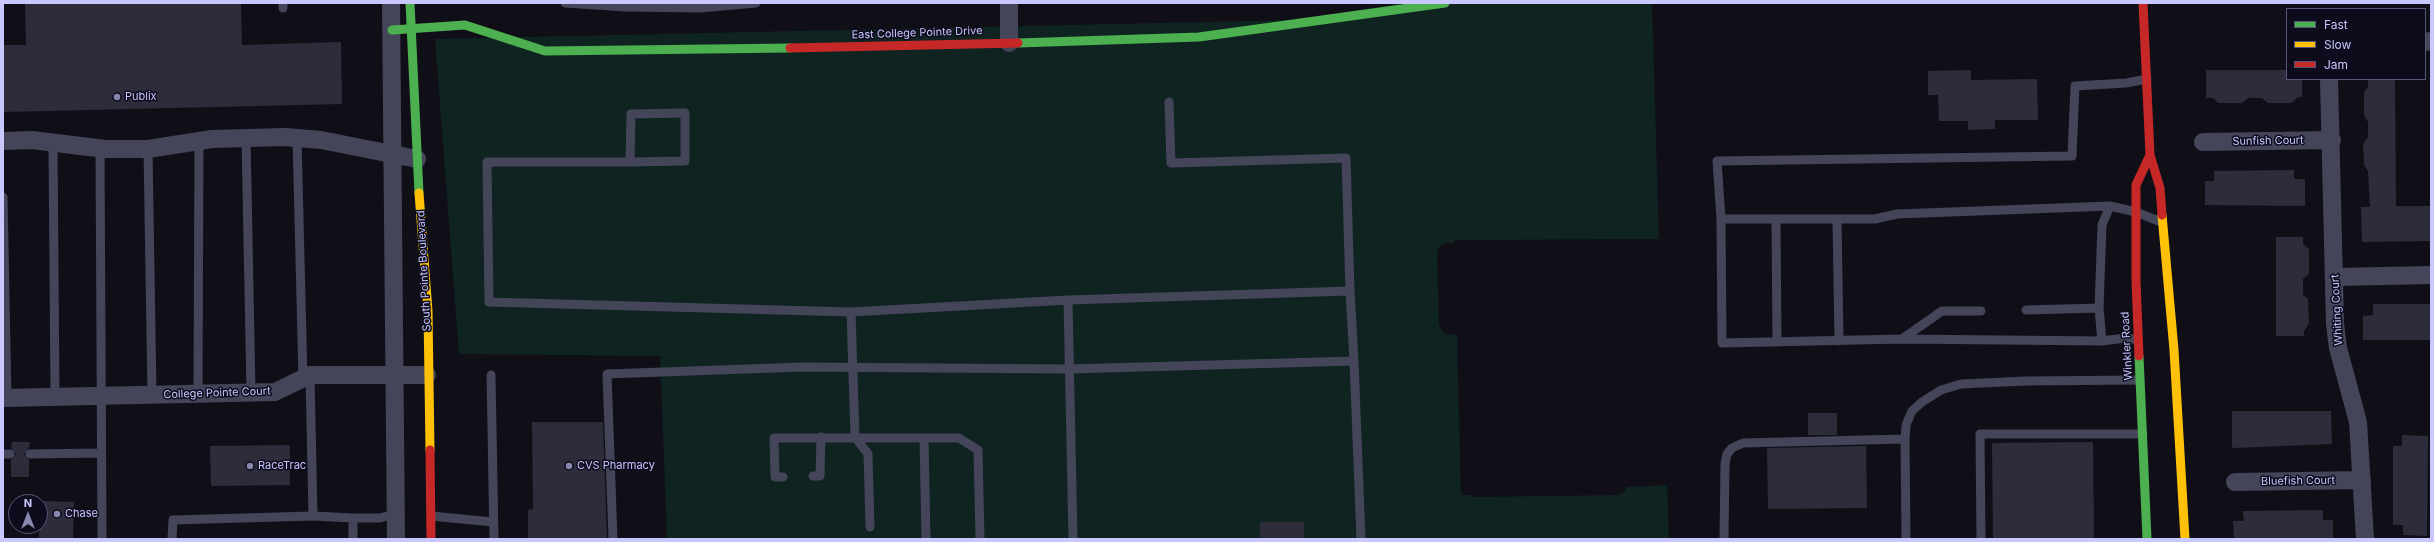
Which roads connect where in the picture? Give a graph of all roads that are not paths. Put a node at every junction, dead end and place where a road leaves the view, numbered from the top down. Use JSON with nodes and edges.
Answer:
{"nodes":[{"id":1,"x":391,"y":3,"type":"edge"},
{"id":2,"x":410,"y":3,"type":"edge"},
{"id":3,"x":565,"y":3,"type":"edge"},
{"id":4,"x":756,"y":3,"type":"edge"},
{"id":5,"x":1009,"y":3,"type":"edge"},
{"id":6,"x":1445,"y":3,"type":"edge"},
{"id":7,"x":2143,"y":3,"type":"edge"},
{"id":8,"x":620,"y":5,"type":"edge"},
{"id":9,"x":412,"y":29,"type":"junction"},
{"id":10,"x":392,"y":30,"type":"junction"},
{"id":11,"x":1009,"y":43,"type":"junction"},
{"id":12,"x":2147,"y":78,"type":"junction"},
{"id":13,"x":2329,"y":80,"type":"edge"},
{"id":14,"x":1169,"y":102,"type":"dead end"},
{"id":15,"x":246,"y":138,"type":"junction"},
{"id":16,"x":297,"y":138,"type":"junction"},
{"id":17,"x":2332,"y":140,"type":"junction"},
{"id":18,"x":3,"y":141,"type":"edge"},
{"id":19,"x":199,"y":141,"type":"junction"},
{"id":20,"x":2204,"y":142,"type":"dead end"},
{"id":21,"x":53,"y":144,"type":"junction"},
{"id":22,"x":100,"y":149,"type":"junction"},
{"id":23,"x":148,"y":149,"type":"junction"},
{"id":24,"x":392,"y":154,"type":"junction"},
{"id":25,"x":2150,"y":154,"type":"junction"},
{"id":26,"x":417,"y":159,"type":"junction"},
{"id":27,"x":630,"y":162,"type":"junction"},
{"id":28,"x":3,"y":197,"type":"edge"},
{"id":29,"x":2110,"y":206,"type":"junction"},
{"id":30,"x":2136,"y":212,"type":"junction"},
{"id":31,"x":1721,"y":219,"type":"junction"},
{"id":32,"x":1776,"y":219,"type":"junction"},
{"id":33,"x":1837,"y":219,"type":"junction"},
{"id":34,"x":2163,"y":223,"type":"junction"},
{"id":35,"x":2431,"y":276,"type":"edge"},
{"id":36,"x":2335,"y":277,"type":"junction"},
{"id":37,"x":1350,"y":291,"type":"junction"},
{"id":38,"x":1068,"y":300,"type":"junction"},
{"id":39,"x":2098,"y":308,"type":"junction"},
{"id":40,"x":2026,"y":310,"type":"dead end"},
{"id":41,"x":1981,"y":311,"type":"dead end"},
{"id":42,"x":851,"y":312,"type":"junction"},
{"id":43,"x":1902,"y":339,"type":"junction"},
{"id":44,"x":2139,"y":340,"type":"junction"},
{"id":45,"x":1839,"y":341,"type":"junction"},
{"id":46,"x":2102,"y":341,"type":"junction"},
{"id":47,"x":1778,"y":342,"type":"junction"},
{"id":48,"x":1354,"y":361,"type":"junction"},
{"id":49,"x":852,"y":368,"type":"junction"},
{"id":50,"x":1069,"y":369,"type":"junction"},
{"id":51,"x":393,"y":375,"type":"junction"},
{"id":52,"x":427,"y":375,"type":"junction"},
{"id":53,"x":491,"y":375,"type":"dead end"},
{"id":54,"x":307,"y":377,"type":"junction"},
{"id":55,"x":2140,"y":380,"type":"junction"},
{"id":56,"x":251,"y":392,"type":"junction"},
{"id":57,"x":198,"y":394,"type":"junction"},
{"id":58,"x":152,"y":395,"type":"junction"},
{"id":59,"x":55,"y":397,"type":"junction"},
{"id":60,"x":102,"y":397,"type":"junction"},
{"id":61,"x":5,"y":398,"type":"edge"},
{"id":62,"x":2143,"y":434,"type":"junction"},
{"id":63,"x":821,"y":437,"type":"junction"},
{"id":64,"x":855,"y":437,"type":"junction"},
{"id":65,"x":924,"y":438,"type":"junction"},
{"id":66,"x":1905,"y":439,"type":"junction"},
{"id":67,"x":100,"y":453,"type":"junction"},
{"id":68,"x":30,"y":454,"type":"dead end"},
{"id":69,"x":813,"y":476,"type":"dead end"},
{"id":70,"x":783,"y":477,"type":"dead end"},
{"id":71,"x":2362,"y":480,"type":"junction"},
{"id":72,"x":2235,"y":482,"type":"dead end"},
{"id":73,"x":395,"y":514,"type":"junction"},
{"id":74,"x":313,"y":516,"type":"junction"},
{"id":75,"x":431,"y":516,"type":"junction"},
{"id":76,"x":353,"y":518,"type":"junction"},
{"id":77,"x":493,"y":522,"type":"junction"},
{"id":78,"x":870,"y":527,"type":"dead end"},
{"id":79,"x":102,"y":539,"type":"edge"},
{"id":80,"x":172,"y":539,"type":"edge"},
{"id":81,"x":353,"y":539,"type":"edge"},
{"id":82,"x":396,"y":539,"type":"edge"},
{"id":83,"x":431,"y":539,"type":"edge"},
{"id":84,"x":494,"y":539,"type":"edge"},
{"id":85,"x":613,"y":539,"type":"edge"},
{"id":86,"x":926,"y":539,"type":"edge"},
{"id":87,"x":980,"y":539,"type":"edge"},
{"id":88,"x":1073,"y":539,"type":"edge"},
{"id":89,"x":1361,"y":539,"type":"edge"},
{"id":90,"x":1724,"y":539,"type":"edge"},
{"id":91,"x":1906,"y":539,"type":"edge"},
{"id":92,"x":1981,"y":539,"type":"edge"},
{"id":93,"x":2147,"y":539,"type":"edge"},
{"id":94,"x":2185,"y":539,"type":"edge"},
{"id":95,"x":2365,"y":539,"type":"edge"}],
"edges":[{"from":1,"to":10,"type":"street"},
{"from":2,"to":9,"type":"street","name":"South Pointe Boulevard"},
{"from":3,"to":8,"type":"lane"},
{"from":4,"to":8,"type":"lane"},
{"from":5,"to":11,"type":"street"},
{"from":6,"to":11,"type":"street","name":"East College Pointe Drive"},
{"from":7,"to":12,"type":"street","name":"Winkler Road"},
{"from":9,"to":10,"type":"street","name":"East College Pointe Drive"},
{"from":9,"to":11,"type":"street","name":"East College Pointe Drive"},
{"from":9,"to":26,"type":"street","name":"South Pointe Boulevard"},
{"from":10,"to":24,"type":"street"},
{"from":12,"to":25,"type":"street","name":"Winkler Road"},
{"from":12,"to":31,"type":"lane"},
{"from":13,"to":17,"type":"street","name":"Whiting Court"},
{"from":14,"to":37,"type":"lane"},
{"from":15,"to":16,"type":"street"},
{"from":15,"to":19,"type":"street"},
{"from":15,"to":56,"type":"lane"},
{"from":16,"to":24,"type":"street"},
{"from":16,"to":54,"type":"lane"},
{"from":17,"to":20,"type":"street","name":"Sunfish Court"},
{"from":17,"to":36,"type":"street","name":"Whiting Court"},
{"from":18,"to":21,"type":"street"},
{"from":19,"to":23,"type":"street"},
{"from":19,"to":57,"type":"lane"},
{"from":21,"to":22,"type":"street"},
{"from":21,"to":59,"type":"lane"},
{"from":22,"to":23,"type":"street"},
{"from":22,"to":60,"type":"lane"},
{"from":23,"to":58,"type":"lane"},
{"from":24,"to":26,"type":"street"},
{"from":24,"to":51,"type":"street"},
{"from":25,"to":30,"type":"street","name":"Winkler Road"},
{"from":25,"to":34,"type":"street","name":"Winkler Road"},
{"from":26,"to":52,"type":"street","name":"South Pointe Boulevard"},
{"from":27,"to":27,"type":"lane"},
{"from":27,"to":42,"type":"lane"},
{"from":28,"to":61,"type":"lane"},
{"from":29,"to":30,"type":"lane"},
{"from":29,"to":33,"type":"lane"},
{"from":29,"to":39,"type":"lane"},
{"from":30,"to":34,"type":"lane"},
{"from":30,"to":44,"type":"street","name":"Winkler Road"},
{"from":31,"to":32,"type":"lane"},
{"from":31,"to":47,"type":"lane"},
{"from":32,"to":33,"type":"lane"},
{"from":32,"to":47,"type":"lane"},
{"from":33,"to":45,"type":"lane"},
{"from":34,"to":94,"type":"street","name":"Winkler Road"},
{"from":35,"to":36,"type":"street"},
{"from":36,"to":71,"type":"street","name":"Whiting Court"},
{"from":37,"to":38,"type":"lane"},
{"from":37,"to":48,"type":"lane"},
{"from":38,"to":42,"type":"lane"},
{"from":38,"to":50,"type":"lane"},
{"from":39,"to":40,"type":"lane"},
{"from":39,"to":46,"type":"lane"},
{"from":41,"to":43,"type":"lane"},
{"from":42,"to":49,"type":"lane"},
{"from":43,"to":45,"type":"lane"},
{"from":43,"to":46,"type":"lane"},
{"from":44,"to":46,"type":"lane"},
{"from":44,"to":55,"type":"street","name":"Winkler Road"},
{"from":45,"to":47,"type":"lane"},
{"from":48,"to":50,"type":"lane"},
{"from":48,"to":89,"type":"lane"},
{"from":49,"to":50,"type":"lane"},
{"from":49,"to":64,"type":"lane"},
{"from":49,"to":85,"type":"lane"},
{"from":50,"to":88,"type":"lane"},
{"from":51,"to":52,"type":"street","name":"College Pointe Court"},
{"from":51,"to":54,"type":"street","name":"College Pointe Court"},
{"from":51,"to":73,"type":"street"},
{"from":52,"to":75,"type":"street","name":"South Pointe Boulevard"},
{"from":53,"to":77,"type":"lane"},
{"from":54,"to":56,"type":"street","name":"College Pointe Court"},
{"from":54,"to":74,"type":"lane"},
{"from":55,"to":62,"type":"street","name":"Winkler Road"},
{"from":55,"to":66,"type":"lane"},
{"from":56,"to":57,"type":"street","name":"College Pointe Court"},
{"from":57,"to":58,"type":"street","name":"College Pointe Court"},
{"from":58,"to":60,"type":"street","name":"College Pointe Court"},
{"from":59,"to":60,"type":"street","name":"College Pointe Court"},
{"from":59,"to":61,"type":"street","name":"College Pointe Court"},
{"from":60,"to":67,"type":"lane"},
{"from":62,"to":92,"type":"lane"},
{"from":62,"to":93,"type":"street","name":"Winkler Road"},
{"from":63,"to":64,"type":"lane"},
{"from":63,"to":69,"type":"lane"},
{"from":63,"to":70,"type":"lane"},
{"from":64,"to":65,"type":"lane"},
{"from":64,"to":78,"type":"lane"},
{"from":65,"to":86,"type":"lane"},
{"from":65,"to":87,"type":"lane"},
{"from":66,"to":90,"type":"lane"},
{"from":66,"to":91,"type":"lane"},
{"from":67,"to":68,"type":"lane"},
{"from":67,"to":79,"type":"lane"},
{"from":71,"to":72,"type":"street","name":"Bluefish Court"},
{"from":71,"to":95,"type":"street","name":"Whiting Court"},
{"from":73,"to":76,"type":"lane"},
{"from":73,"to":82,"type":"street"},
{"from":74,"to":76,"type":"lane"},
{"from":74,"to":80,"type":"lane"},
{"from":75,"to":77,"type":"lane"},
{"from":75,"to":83,"type":"street","name":"South Pointe Boulevard"},
{"from":76,"to":81,"type":"lane"},
{"from":77,"to":84,"type":"lane"}]}
